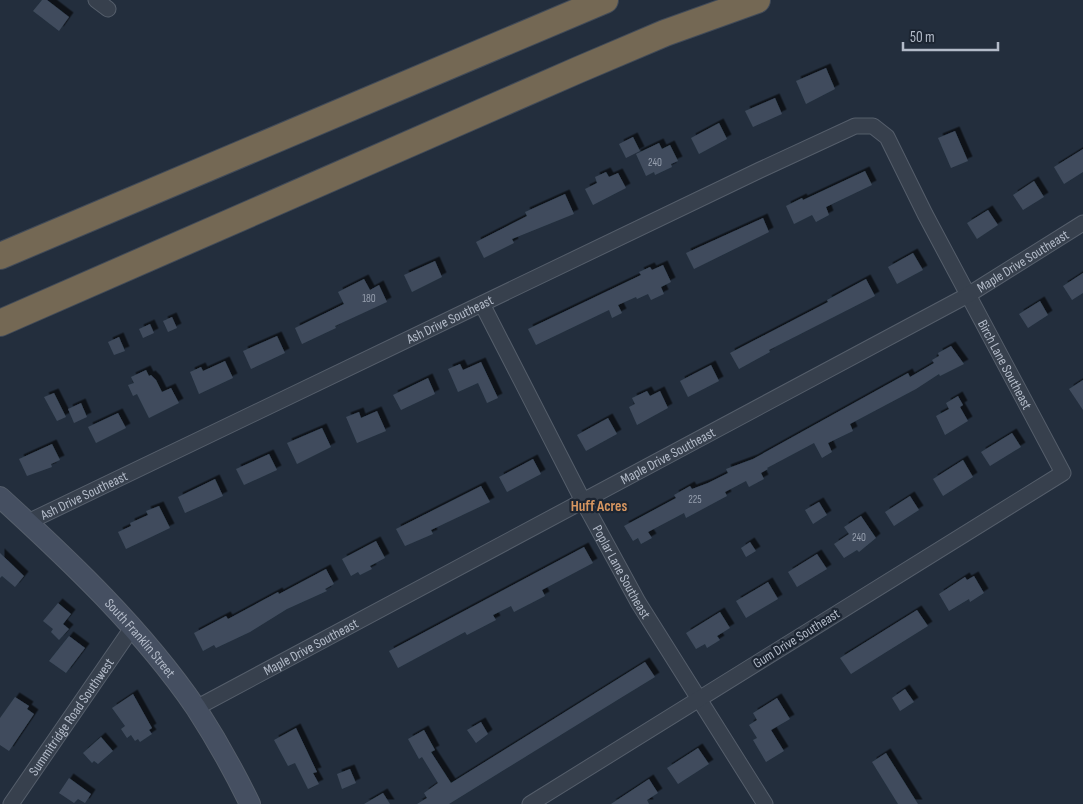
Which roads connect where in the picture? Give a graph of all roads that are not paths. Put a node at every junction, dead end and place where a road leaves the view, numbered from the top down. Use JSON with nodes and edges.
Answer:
{"nodes":[{"id":1,"x":605,"y":0,"type":"edge"},
{"id":2,"x":757,"y":0,"type":"edge"},
{"id":3,"x":873,"y":126,"type":"joint"},
{"id":4,"x":1083,"y":223,"type":"edge"},
{"id":5,"x":0,"y":256,"type":"edge"},
{"id":6,"x":968,"y":295,"type":"junction"},
{"id":7,"x":482,"y":304,"type":"junction"},
{"id":8,"x":0,"y":322,"type":"edge"},
{"id":9,"x":1063,"y":473,"type":"joint"},
{"id":10,"x":0,"y":497,"type":"edge"},
{"id":11,"x":583,"y":501,"type":"junction"},
{"id":12,"x":28,"y":522,"type":"junction"},
{"id":13,"x":132,"y":628,"type":"junction"},
{"id":14,"x":699,"y":698,"type":"junction"},
{"id":15,"x":196,"y":708,"type":"junction"},
{"id":16,"x":11,"y":804,"type":"edge"},
{"id":17,"x":250,"y":804,"type":"edge"},
{"id":18,"x":530,"y":804,"type":"edge"},
{"id":19,"x":765,"y":804,"type":"edge"}],
"edges":[{"from":1,"to":5,"type":"highway"},
{"from":2,"to":8,"type":"highway"},
{"from":3,"to":6,"type":"street","name":"Birch Lane Southeast"},
{"from":3,"to":7,"type":"street","name":"Ash Drive Southeast"},
{"from":4,"to":6,"type":"street","name":"Maple Drive Southeast"},
{"from":6,"to":9,"type":"street","name":"Birch Lane Southeast"},
{"from":6,"to":11,"type":"street","name":"Maple Drive Southeast"},
{"from":7,"to":11,"type":"street","name":"Poplar Lane Southeast"},
{"from":7,"to":12,"type":"street","name":"Ash Drive Southeast"},
{"from":9,"to":14,"type":"street","name":"Gum Drive Southeast"},
{"from":10,"to":12,"type":"main road","name":"South Franklin Street"},
{"from":11,"to":14,"type":"street","name":"Poplar Lane Southeast"},
{"from":11,"to":15,"type":"street","name":"Maple Drive Southeast"},
{"from":12,"to":13,"type":"main road","name":"South Franklin Street"},
{"from":13,"to":15,"type":"main road","name":"South Franklin Street"},
{"from":13,"to":16,"type":"street","name":"Summitridge Road Southwest"},
{"from":14,"to":18,"type":"street","name":"Gum Drive Southeast"},
{"from":14,"to":19,"type":"street","name":"Poplar Lane Southeast"},
{"from":15,"to":17,"type":"main road","name":"South Franklin Street"}]}
